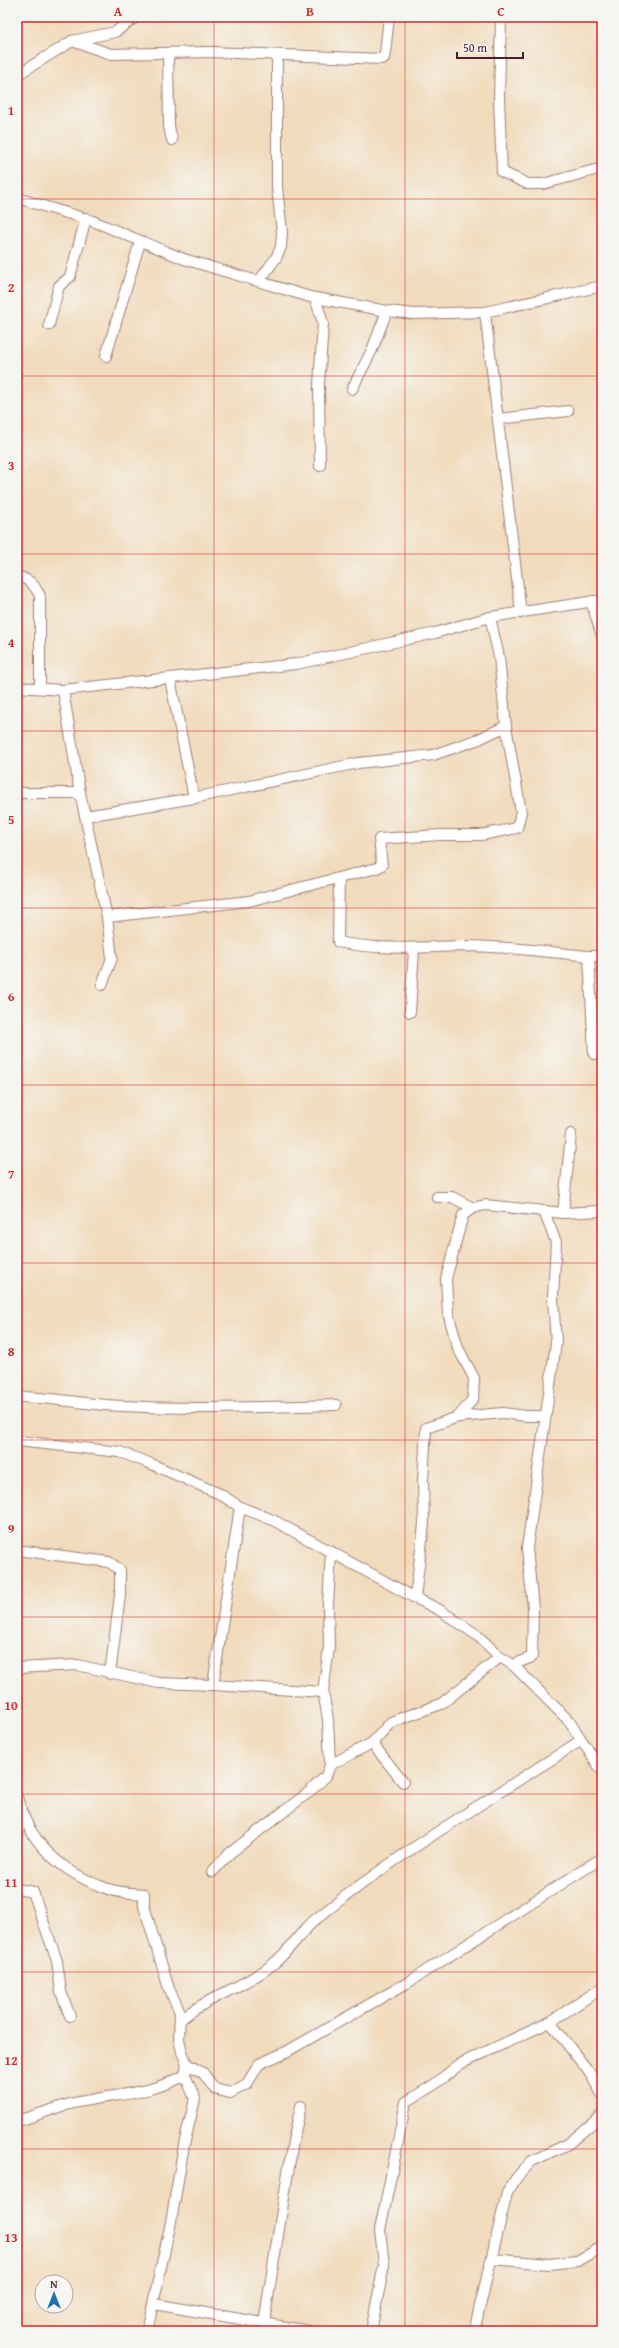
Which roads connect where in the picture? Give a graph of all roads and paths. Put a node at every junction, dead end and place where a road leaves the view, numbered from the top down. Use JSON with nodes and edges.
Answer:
{"nodes":[{"id":1,"x":136,"y":17,"type":"edge"},
{"id":2,"x":389,"y":17,"type":"edge"},
{"id":3,"x":501,"y":17,"type":"edge"},
{"id":4,"x":72,"y":42,"type":"junction"},
{"id":5,"x":168,"y":52,"type":"junction"},
{"id":6,"x":277,"y":56,"type":"junction"},
{"id":7,"x":17,"y":75,"type":"edge"},
{"id":8,"x":172,"y":140,"type":"dead end"},
{"id":9,"x":602,"y":168,"type":"edge"},
{"id":10,"x":17,"y":198,"type":"edge"},
{"id":11,"x":86,"y":218,"type":"junction"},
{"id":12,"x":140,"y":242,"type":"junction"},
{"id":13,"x":258,"y":281,"type":"junction"},
{"id":14,"x":602,"y":286,"type":"edge"},
{"id":15,"x":315,"y":298,"type":"junction"},
{"id":16,"x":387,"y":311,"type":"junction"},
{"id":17,"x":484,"y":312,"type":"junction"},
{"id":18,"x":49,"y":325,"type":"dead end"},
{"id":19,"x":106,"y":356,"type":"dead end"},
{"id":20,"x":352,"y":389,"type":"dead end"},
{"id":21,"x":568,"y":411,"type":"dead end"},
{"id":22,"x":498,"y":419,"type":"junction"},
{"id":23,"x":320,"y":466,"type":"dead end"},
{"id":24,"x":17,"y":576,"type":"edge"},
{"id":25,"x":602,"y":600,"type":"edge"},
{"id":26,"x":591,"y":601,"type":"junction"},
{"id":27,"x":521,"y":613,"type":"junction"},
{"id":28,"x":490,"y":617,"type":"junction"},
{"id":29,"x":602,"y":636,"type":"edge"},
{"id":30,"x":170,"y":679,"type":"junction"},
{"id":31,"x":17,"y":687,"type":"edge"},
{"id":32,"x":40,"y":687,"type":"junction"},
{"id":33,"x":63,"y":690,"type":"junction"},
{"id":34,"x":506,"y":726,"type":"junction"},
{"id":35,"x":17,"y":793,"type":"edge"},
{"id":36,"x":80,"y":793,"type":"junction"},
{"id":37,"x":194,"y":798,"type":"junction"},
{"id":38,"x":86,"y":816,"type":"junction"},
{"id":39,"x":339,"y":878,"type":"junction"},
{"id":40,"x":107,"y":917,"type":"junction"},
{"id":41,"x":414,"y":949,"type":"junction"},
{"id":42,"x":590,"y":956,"type":"junction"},
{"id":43,"x":602,"y":956,"type":"edge"},
{"id":44,"x":102,"y":985,"type":"dead end"},
{"id":45,"x":410,"y":1012,"type":"dead end"},
{"id":46,"x":594,"y":1054,"type":"dead end"},
{"id":47,"x":571,"y":1134,"type":"dead end"},
{"id":48,"x":437,"y":1197,"type":"dead end"},
{"id":49,"x":473,"y":1208,"type":"junction"},
{"id":50,"x":602,"y":1211,"type":"edge"},
{"id":51,"x":544,"y":1212,"type":"junction"},
{"id":52,"x":563,"y":1213,"type":"junction"},
{"id":53,"x":17,"y":1397,"type":"edge"},
{"id":54,"x":336,"y":1405,"type":"dead end"},
{"id":55,"x":545,"y":1416,"type":"junction"},
{"id":56,"x":458,"y":1418,"type":"junction"},
{"id":57,"x":17,"y":1442,"type":"edge"},
{"id":58,"x":240,"y":1507,"type":"junction"},
{"id":59,"x":17,"y":1550,"type":"edge"},
{"id":60,"x":331,"y":1551,"type":"junction"},
{"id":61,"x":415,"y":1598,"type":"junction"},
{"id":62,"x":500,"y":1657,"type":"junction"},
{"id":63,"x":513,"y":1665,"type":"junction"},
{"id":64,"x":17,"y":1668,"type":"edge"},
{"id":65,"x":110,"y":1674,"type":"junction"},
{"id":66,"x":213,"y":1685,"type":"junction"},
{"id":67,"x":323,"y":1692,"type":"junction"},
{"id":68,"x":580,"y":1741,"type":"junction"},
{"id":69,"x":372,"y":1743,"type":"junction"},
{"id":70,"x":330,"y":1765,"type":"junction"},
{"id":71,"x":602,"y":1771,"type":"edge"},
{"id":72,"x":403,"y":1782,"type":"dead end"},
{"id":73,"x":17,"y":1797,"type":"edge"},
{"id":74,"x":22,"y":1815,"type":"junction"},
{"id":75,"x":17,"y":1836,"type":"edge"},
{"id":76,"x":602,"y":1858,"type":"edge"},
{"id":77,"x":212,"y":1872,"type":"dead end"},
{"id":78,"x":17,"y":1889,"type":"edge"},
{"id":79,"x":602,"y":1988,"type":"edge"},
{"id":80,"x":70,"y":2016,"type":"dead end"},
{"id":81,"x":181,"y":2019,"type":"junction"},
{"id":82,"x":550,"y":2022,"type":"junction"},
{"id":83,"x":187,"y":2064,"type":"junction"},
{"id":84,"x":185,"y":2075,"type":"junction"},
{"id":85,"x":602,"y":2094,"type":"edge"},
{"id":86,"x":301,"y":2106,"type":"dead end"},
{"id":87,"x":602,"y":2115,"type":"edge"},
{"id":88,"x":17,"y":2121,"type":"edge"},
{"id":89,"x":602,"y":2247,"type":"edge"},
{"id":90,"x":492,"y":2259,"type":"junction"},
{"id":91,"x":154,"y":2304,"type":"junction"},
{"id":92,"x":264,"y":2323,"type":"junction"},
{"id":93,"x":147,"y":2331,"type":"edge"},
{"id":94,"x":308,"y":2331,"type":"edge"},
{"id":95,"x":371,"y":2331,"type":"edge"},
{"id":96,"x":474,"y":2331,"type":"edge"}],
"edges":[{"from":1,"to":4,"type":"street"},
{"from":2,"to":6,"type":"street"},
{"from":3,"to":9,"type":"street"},
{"from":4,"to":5,"type":"street"},
{"from":4,"to":7,"type":"street"},
{"from":5,"to":6,"type":"street"},
{"from":5,"to":8,"type":"street"},
{"from":6,"to":13,"type":"street"},
{"from":10,"to":11,"type":"street"},
{"from":11,"to":12,"type":"street"},
{"from":11,"to":18,"type":"street"},
{"from":12,"to":13,"type":"street"},
{"from":12,"to":19,"type":"street"},
{"from":13,"to":15,"type":"street"},
{"from":14,"to":17,"type":"street"},
{"from":15,"to":16,"type":"street"},
{"from":15,"to":23,"type":"street"},
{"from":16,"to":17,"type":"street"},
{"from":16,"to":20,"type":"street"},
{"from":17,"to":22,"type":"street"},
{"from":21,"to":22,"type":"street"},
{"from":22,"to":27,"type":"street"},
{"from":24,"to":32,"type":"street"},
{"from":25,"to":26,"type":"street"},
{"from":26,"to":27,"type":"street"},
{"from":26,"to":29,"type":"street"},
{"from":27,"to":28,"type":"street"},
{"from":28,"to":30,"type":"street"},
{"from":28,"to":34,"type":"street"},
{"from":30,"to":33,"type":"street"},
{"from":30,"to":37,"type":"street"},
{"from":31,"to":32,"type":"street"},
{"from":32,"to":33,"type":"street"},
{"from":33,"to":36,"type":"street"},
{"from":34,"to":37,"type":"street"},
{"from":34,"to":39,"type":"street"},
{"from":35,"to":36,"type":"street"},
{"from":36,"to":38,"type":"street"},
{"from":37,"to":38,"type":"street"},
{"from":38,"to":40,"type":"street"},
{"from":39,"to":40,"type":"street"},
{"from":39,"to":41,"type":"street"},
{"from":40,"to":44,"type":"street"},
{"from":41,"to":42,"type":"street"},
{"from":41,"to":45,"type":"street"},
{"from":42,"to":43,"type":"street"},
{"from":42,"to":46,"type":"street"},
{"from":47,"to":52,"type":"street"},
{"from":48,"to":49,"type":"street"},
{"from":49,"to":51,"type":"street"},
{"from":49,"to":56,"type":"street"},
{"from":50,"to":52,"type":"street"},
{"from":51,"to":52,"type":"street"},
{"from":51,"to":55,"type":"street"},
{"from":53,"to":54,"type":"street"},
{"from":55,"to":56,"type":"street"},
{"from":55,"to":63,"type":"street"},
{"from":56,"to":61,"type":"street"},
{"from":57,"to":58,"type":"street"},
{"from":58,"to":60,"type":"street"},
{"from":58,"to":66,"type":"street"},
{"from":59,"to":65,"type":"street"},
{"from":60,"to":61,"type":"street"},
{"from":60,"to":67,"type":"street"},
{"from":61,"to":62,"type":"street"},
{"from":62,"to":63,"type":"street"},
{"from":62,"to":69,"type":"street"},
{"from":63,"to":68,"type":"street"},
{"from":64,"to":65,"type":"street"},
{"from":65,"to":66,"type":"street"},
{"from":66,"to":67,"type":"street"},
{"from":67,"to":70,"type":"street"},
{"from":68,"to":71,"type":"street"},
{"from":68,"to":81,"type":"street"},
{"from":69,"to":70,"type":"street"},
{"from":69,"to":72,"type":"street"},
{"from":70,"to":77,"type":"street"},
{"from":73,"to":74,"type":"street"},
{"from":74,"to":75,"type":"street"},
{"from":74,"to":81,"type":"street"},
{"from":76,"to":83,"type":"street"},
{"from":78,"to":80,"type":"street"},
{"from":79,"to":82,"type":"street"},
{"from":81,"to":83,"type":"street"},
{"from":82,"to":85,"type":"street"},
{"from":82,"to":95,"type":"street"},
{"from":83,"to":84,"type":"street"},
{"from":84,"to":88,"type":"street"},
{"from":84,"to":91,"type":"street"},
{"from":86,"to":92,"type":"street"},
{"from":87,"to":90,"type":"street"},
{"from":89,"to":90,"type":"street"},
{"from":90,"to":96,"type":"street"},
{"from":91,"to":92,"type":"street"},
{"from":91,"to":93,"type":"street"},
{"from":92,"to":94,"type":"street"}]}
